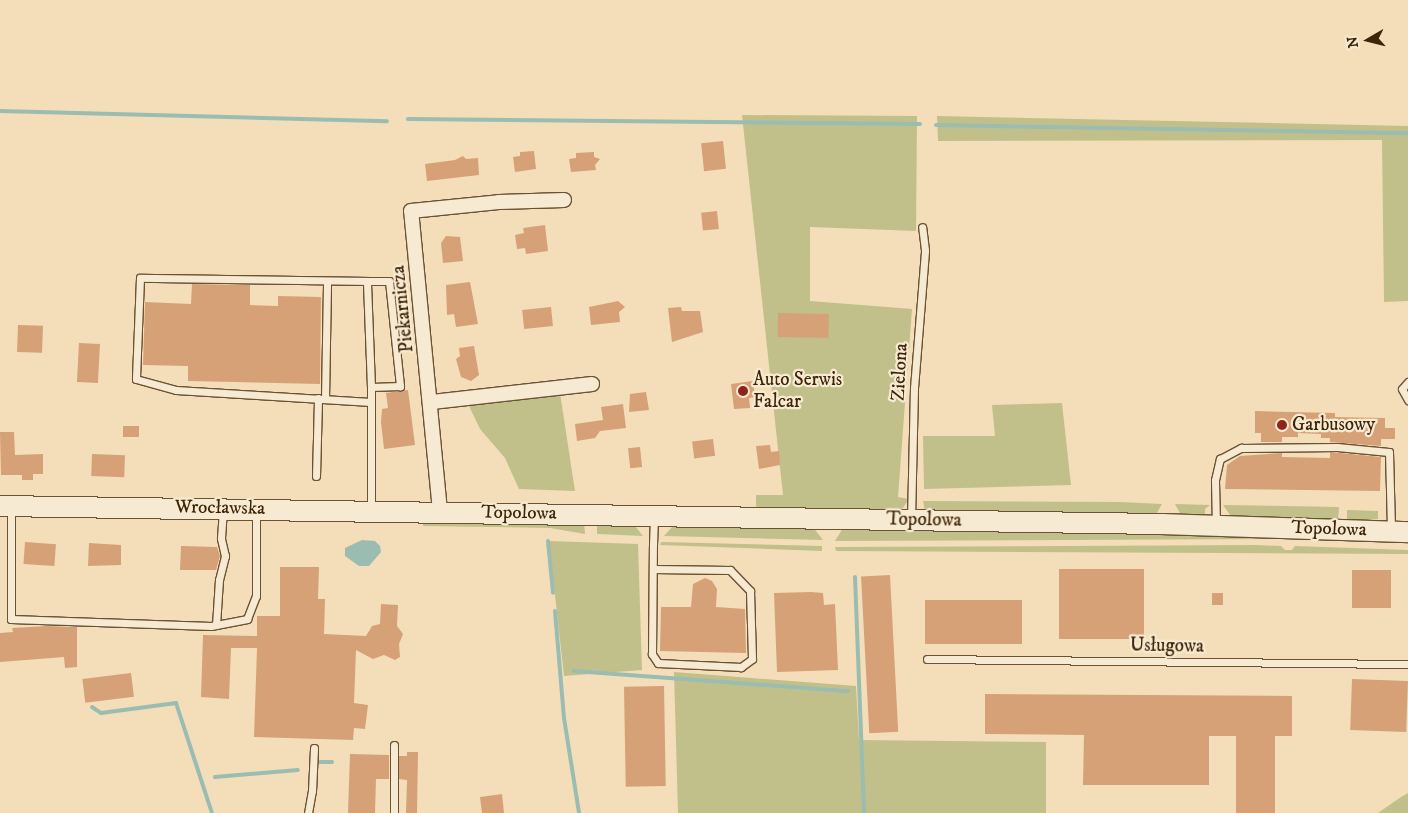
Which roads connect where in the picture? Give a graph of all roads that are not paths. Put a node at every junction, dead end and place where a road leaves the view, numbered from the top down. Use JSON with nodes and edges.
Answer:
{"nodes":[{"id":1,"x":564,"y":200,"type":"dead end"},
{"id":2,"x":922,"y":227,"type":"dead end"},
{"id":3,"x":327,"y":281,"type":"junction"},
{"id":4,"x":367,"y":281,"type":"junction"},
{"id":5,"x":1408,"y":382,"type":"edge"},
{"id":6,"x":592,"y":384,"type":"dead end"},
{"id":7,"x":371,"y":388,"type":"junction"},
{"id":8,"x":321,"y":398,"type":"junction"},
{"id":9,"x":1408,"y":400,"type":"edge"},
{"id":10,"x":371,"y":402,"type":"junction"},
{"id":11,"x":432,"y":402,"type":"junction"},
{"id":12,"x":316,"y":476,"type":"dead end"},
{"id":13,"x":6,"y":506,"type":"edge"},
{"id":14,"x":223,"y":508,"type":"junction"},
{"id":15,"x":256,"y":509,"type":"junction"},
{"id":16,"x":371,"y":510,"type":"junction"},
{"id":17,"x":440,"y":511,"type":"junction"},
{"id":18,"x":655,"y":515,"type":"junction"},
{"id":19,"x":911,"y":520,"type":"junction"},
{"id":20,"x":1216,"y":526,"type":"junction"},
{"id":21,"x":1400,"y":532,"type":"edge"},
{"id":22,"x":653,"y":569,"type":"junction"},
{"id":23,"x":216,"y":625,"type":"junction"},
{"id":24,"x":927,"y":659,"type":"dead end"},
{"id":25,"x":1408,"y":664,"type":"edge"},
{"id":26,"x":394,"y":745,"type":"dead end"},
{"id":27,"x":314,"y":748,"type":"dead end"},
{"id":28,"x":308,"y":813,"type":"edge"},
{"id":29,"x":394,"y":813,"type":"edge"}],
"edges":[{"from":1,"to":11,"type":"street","name":"Piekarnicza"},
{"from":2,"to":19,"type":"lane","name":"Zielona"},
{"from":3,"to":4,"type":"lane"},
{"from":3,"to":8,"type":"lane"},
{"from":3,"to":8,"type":"lane"},
{"from":4,"to":7,"type":"lane"},
{"from":4,"to":7,"type":"lane"},
{"from":5,"to":9,"type":"lane"},
{"from":6,"to":11,"type":"street"},
{"from":7,"to":10,"type":"lane"},
{"from":8,"to":10,"type":"lane"},
{"from":8,"to":12,"type":"lane"},
{"from":10,"to":16,"type":"lane"},
{"from":11,"to":17,"type":"street","name":"Piekarnicza"},
{"from":13,"to":14,"type":"main road","name":"Wrocławska"},
{"from":13,"to":23,"type":"lane"},
{"from":14,"to":15,"type":"main road","name":"Wrocławska"},
{"from":14,"to":23,"type":"lane"},
{"from":15,"to":16,"type":"main road","name":"Wrocławska"},
{"from":15,"to":23,"type":"lane"},
{"from":16,"to":17,"type":"main road","name":"Wrocławska"},
{"from":17,"to":18,"type":"main road","name":"Topolowa"},
{"from":18,"to":19,"type":"main road","name":"Topolowa"},
{"from":18,"to":22,"type":"lane"},
{"from":19,"to":20,"type":"main road","name":"Topolowa"},
{"from":20,"to":21,"type":"main road","name":"Topolowa"},
{"from":20,"to":21,"type":"lane"},
{"from":22,"to":22,"type":"lane"},
{"from":24,"to":25,"type":"lane","name":"Usługowa"},
{"from":26,"to":29,"type":"lane"},
{"from":27,"to":28,"type":"lane"}]}
